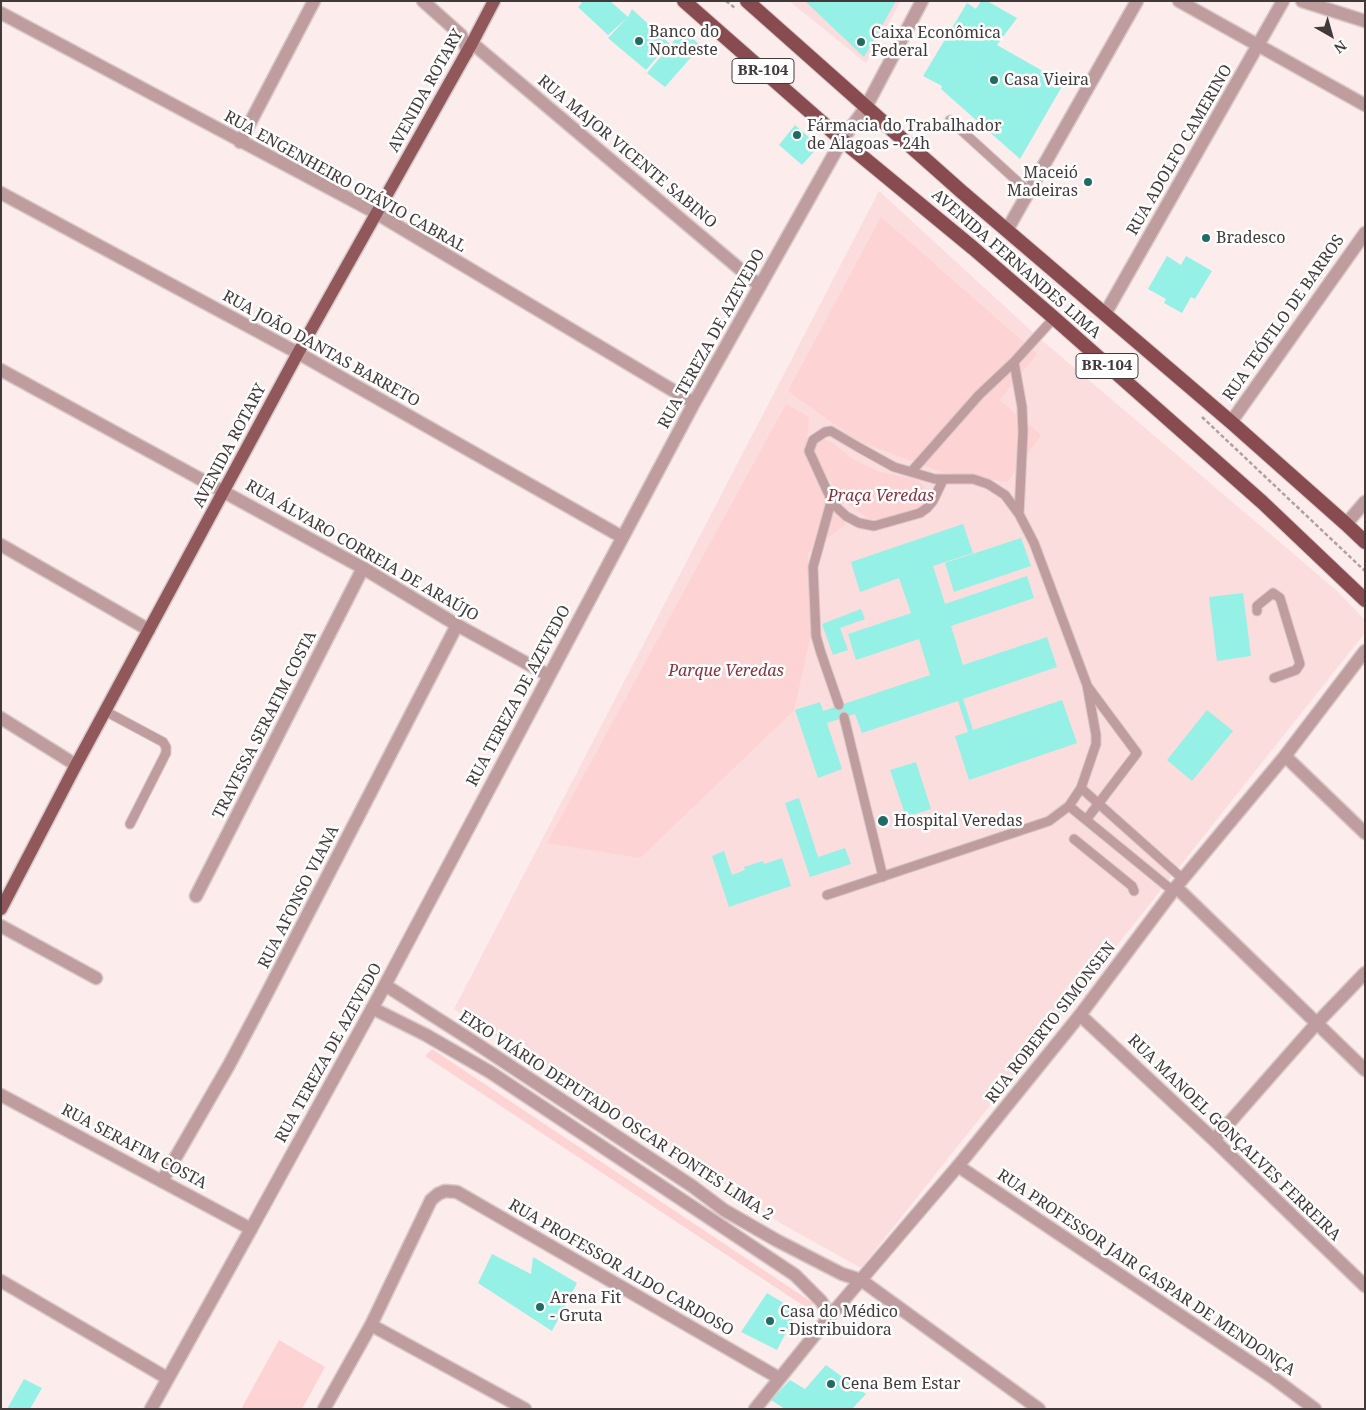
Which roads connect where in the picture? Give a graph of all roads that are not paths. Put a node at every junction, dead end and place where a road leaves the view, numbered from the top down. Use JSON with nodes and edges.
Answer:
{"nodes":[{"id":1,"x":314,"y":1,"type":"edge"},
{"id":2,"x":423,"y":1,"type":"edge"},
{"id":3,"x":494,"y":1,"type":"edge"},
{"id":4,"x":684,"y":1,"type":"edge"},
{"id":5,"x":748,"y":1,"type":"edge"},
{"id":6,"x":922,"y":1,"type":"edge"},
{"id":7,"x":1138,"y":1,"type":"edge"},
{"id":8,"x":1179,"y":1,"type":"edge"},
{"id":9,"x":1283,"y":1,"type":"edge"},
{"id":10,"x":1302,"y":1,"type":"edge"},
{"id":11,"x":1,"y":13,"type":"edge"},
{"id":12,"x":485,"y":19,"type":"junction"},
{"id":13,"x":446,"y":20,"type":"junction"},
{"id":14,"x":1365,"y":21,"type":"edge"},
{"id":15,"x":1259,"y":45,"type":"junction"},
{"id":16,"x":470,"y":48,"type":"junction"},
{"id":17,"x":1365,"y":105,"type":"edge"},
{"id":18,"x":866,"y":107,"type":"junction"},
{"id":19,"x":950,"y":120,"type":"dead end"},
{"id":20,"x":842,"y":140,"type":"junction"},
{"id":21,"x":240,"y":142,"type":"junction"},
{"id":22,"x":1029,"y":192,"type":"junction"},
{"id":23,"x":1,"y":193,"type":"edge"},
{"id":24,"x":376,"y":213,"type":"junction"},
{"id":25,"x":1007,"y":230,"type":"junction"},
{"id":26,"x":1365,"y":233,"type":"edge"},
{"id":27,"x":760,"y":286,"type":"junction"},
{"id":28,"x":1104,"y":314,"type":"junction"},
{"id":29,"x":1054,"y":318,"type":"junction"},
{"id":30,"x":298,"y":353,"type":"junction"},
{"id":31,"x":1014,"y":362,"type":"junction"},
{"id":32,"x":1,"y":370,"type":"edge"},
{"id":33,"x":694,"y":403,"type":"junction"},
{"id":34,"x":1230,"y":422,"type":"junction"},
{"id":35,"x":911,"y":472,"type":"junction"},
{"id":36,"x":944,"y":480,"type":"junction"},
{"id":37,"x":225,"y":492,"type":"junction"},
{"id":38,"x":831,"y":502,"type":"junction"},
{"id":39,"x":1365,"y":502,"type":"edge"},
{"id":40,"x":1019,"y":514,"type":"junction"},
{"id":41,"x":1346,"y":524,"type":"junction"},
{"id":42,"x":622,"y":537,"type":"junction"},
{"id":43,"x":1365,"y":542,"type":"edge"},
{"id":44,"x":1,"y":544,"type":"edge"},
{"id":45,"x":363,"y":568,"type":"junction"},
{"id":46,"x":1365,"y":600,"type":"edge"},
{"id":47,"x":1257,"y":611,"type":"dead end"},
{"id":48,"x":458,"y":624,"type":"junction"},
{"id":49,"x":149,"y":630,"type":"junction"},
{"id":50,"x":1365,"y":651,"type":"edge"},
{"id":51,"x":548,"y":675,"type":"junction"},
{"id":52,"x":1274,"y":678,"type":"dead end"},
{"id":53,"x":1087,"y":685,"type":"junction"},
{"id":54,"x":839,"y":705,"type":"dead end"},
{"id":55,"x":106,"y":710,"type":"junction"},
{"id":56,"x":844,"y":717,"type":"dead end"},
{"id":57,"x":1,"y":718,"type":"edge"},
{"id":58,"x":1285,"y":756,"type":"junction"},
{"id":59,"x":76,"y":765,"type":"junction"},
{"id":60,"x":1081,"y":788,"type":"junction"},
{"id":61,"x":1098,"y":803,"type":"junction"},
{"id":62,"x":1069,"y":806,"type":"junction"},
{"id":63,"x":1086,"y":820,"type":"junction"},
{"id":64,"x":130,"y":824,"type":"dead end"},
{"id":65,"x":1365,"y":833,"type":"edge"},
{"id":66,"x":1074,"y":839,"type":"dead end"},
{"id":67,"x":883,"y":877,"type":"junction"},
{"id":68,"x":1177,"y":886,"type":"junction"},
{"id":69,"x":1134,"y":891,"type":"dead end"},
{"id":70,"x":196,"y":896,"type":"dead end"},
{"id":71,"x":827,"y":896,"type":"dead end"},
{"id":72,"x":1,"y":909,"type":"edge"},
{"id":73,"x":1,"y":926,"type":"edge"},
{"id":74,"x":1365,"y":973,"type":"edge"},
{"id":75,"x":96,"y":978,"type":"dead end"},
{"id":76,"x":385,"y":985,"type":"junction"},
{"id":77,"x":372,"y":1008,"type":"junction"},
{"id":78,"x":1080,"y":1015,"type":"junction"},
{"id":79,"x":1316,"y":1024,"type":"junction"},
{"id":80,"x":1365,"y":1070,"type":"edge"},
{"id":81,"x":1,"y":1095,"type":"edge"},
{"id":82,"x":1214,"y":1140,"type":"junction"},
{"id":83,"x":958,"y":1166,"type":"junction"},
{"id":84,"x":162,"y":1181,"type":"junction"},
{"id":85,"x":250,"y":1229,"type":"junction"},
{"id":86,"x":861,"y":1280,"type":"junction"},
{"id":87,"x":1,"y":1281,"type":"edge"},
{"id":88,"x":1365,"y":1286,"type":"edge"},
{"id":89,"x":830,"y":1316,"type":"junction"},
{"id":90,"x":371,"y":1325,"type":"junction"},
{"id":91,"x":167,"y":1378,"type":"junction"},
{"id":92,"x":779,"y":1378,"type":"junction"},
{"id":93,"x":756,"y":1408,"type":"edge"},
{"id":94,"x":151,"y":1409,"type":"edge"},
{"id":95,"x":324,"y":1409,"type":"edge"},
{"id":96,"x":525,"y":1409,"type":"edge"},
{"id":97,"x":1039,"y":1409,"type":"edge"},
{"id":98,"x":1315,"y":1409,"type":"edge"}],
"edges":[{"from":1,"to":21,"type":"street"},
{"from":2,"to":13,"type":"street","name":"RUA MAJOR VICENTE SABINO"},
{"from":3,"to":12,"type":"main road","name":"AVENIDA ROTARY"},
{"from":4,"to":20,"type":"highway","name":"AVENIDA FERNANDES LIMA","number":"BR-104"},
{"from":5,"to":18,"type":"highway","name":"AVENIDA FERNANDES LIMA","number":"BR-104"},
{"from":6,"to":18,"type":"street","name":"RUA TEREZA DE AZEVEDO"},
{"from":7,"to":22,"type":"street"},
{"from":8,"to":15,"type":"street"},
{"from":9,"to":15,"type":"street","name":"RUA ADOLFO CAMERINO"},
{"from":10,"to":14,"type":"street"},
{"from":11,"to":21,"type":"street","name":"RUA ENGENHEIRO OTÁVIO CABRAL"},
{"from":12,"to":13,"type":"street","name":"RUA MAJOR VICENTE SABINO"},
{"from":12,"to":16,"type":"main road","name":"AVENIDA ROTARY"},
{"from":13,"to":16,"type":"street","name":"RUA MAJOR VICENTE SABINO"},
{"from":15,"to":17,"type":"street"},
{"from":15,"to":28,"type":"street","name":"RUA ADOLFO CAMERINO"},
{"from":16,"to":24,"type":"main road","name":"AVENIDA ROTARY"},
{"from":16,"to":27,"type":"street","name":"RUA MAJOR VICENTE SABINO"},
{"from":18,"to":20,"type":"street","name":"RUA TEREZA DE AZEVEDO"},
{"from":18,"to":25,"type":"highway","name":"AVENIDA FERNANDES LIMA","number":"BR-104"},
{"from":19,"to":22,"type":"lane"},
{"from":20,"to":27,"type":"street","name":"RUA TEREZA DE AZEVEDO"},
{"from":20,"to":29,"type":"highway","name":"AVENIDA FERNANDES LIMA","number":"BR-104"},
{"from":21,"to":24,"type":"street","name":"RUA ENGENHEIRO OTÁVIO CABRAL"},
{"from":22,"to":25,"type":"street"},
{"from":23,"to":30,"type":"street","name":"RUA JOÃO DANTAS BARRETO"},
{"from":24,"to":30,"type":"main road","name":"AVENIDA ROTARY"},
{"from":24,"to":33,"type":"street","name":"RUA ENGENHEIRO OTÁVIO CABRAL"},
{"from":25,"to":28,"type":"highway","name":"AVENIDA FERNANDES LIMA","number":"BR-104"},
{"from":26,"to":34,"type":"street","name":"RUA TEÓFILO DE BARROS"},
{"from":27,"to":33,"type":"street","name":"RUA TEREZA DE AZEVEDO"},
{"from":28,"to":34,"type":"highway","name":"AVENIDA FERNANDES LIMA","number":"BR-104"},
{"from":29,"to":31,"type":"lane"},
{"from":29,"to":46,"type":"highway","name":"AVENIDA FERNANDES LIMA","number":"BR-104"},
{"from":30,"to":37,"type":"main road","name":"AVENIDA ROTARY"},
{"from":30,"to":42,"type":"street","name":"RUA JOÃO DANTAS BARRETO"},
{"from":31,"to":35,"type":"lane"},
{"from":31,"to":40,"type":"lane"},
{"from":32,"to":37,"type":"street","name":"RUA ÁLVARO CORREIA DE ARAÚJO"},
{"from":33,"to":42,"type":"street","name":"RUA TEREZA DE AZEVEDO"},
{"from":34,"to":41,"type":"highway","name":"AVENIDA FERNANDES LIMA","number":"BR-104"},
{"from":35,"to":36,"type":"lane"},
{"from":35,"to":38,"type":"lane"},
{"from":36,"to":38,"type":"lane"},
{"from":36,"to":40,"type":"lane"},
{"from":37,"to":45,"type":"street","name":"RUA ÁLVARO CORREIA DE ARAÚJO"},
{"from":37,"to":49,"type":"main road","name":"AVENIDA ROTARY"},
{"from":38,"to":54,"type":"lane"},
{"from":39,"to":41,"type":"street"},
{"from":40,"to":53,"type":"lane"},
{"from":41,"to":43,"type":"highway","name":"AVENIDA FERNANDES LIMA","number":"BR-104"},
{"from":42,"to":51,"type":"street","name":"RUA TEREZA DE AZEVEDO"},
{"from":44,"to":49,"type":"street"},
{"from":45,"to":48,"type":"street","name":"RUA ÁLVARO CORREIA DE ARAÚJO"},
{"from":45,"to":70,"type":"street","name":"TRAVESSA SERAFIM COSTA"},
{"from":47,"to":52,"type":"lane"},
{"from":48,"to":51,"type":"street","name":"RUA ÁLVARO CORREIA DE ARAÚJO"},
{"from":48,"to":84,"type":"street","name":"RUA AFONSO VIANA"},
{"from":49,"to":55,"type":"main road","name":"AVENIDA ROTARY"},
{"from":50,"to":58,"type":"street","name":"RUA ROBERTO SIMONSEN"},
{"from":51,"to":76,"type":"street","name":"RUA TEREZA DE AZEVEDO"},
{"from":53,"to":60,"type":"lane"},
{"from":53,"to":61,"type":"lane"},
{"from":55,"to":59,"type":"main road","name":"AVENIDA ROTARY"},
{"from":55,"to":64,"type":"lane"},
{"from":56,"to":67,"type":"lane"},
{"from":57,"to":59,"type":"street"},
{"from":58,"to":65,"type":"street"},
{"from":58,"to":68,"type":"street","name":"RUA ROBERTO SIMONSEN"},
{"from":59,"to":72,"type":"main road","name":"AVENIDA ROTARY"},
{"from":60,"to":61,"type":"lane"},
{"from":60,"to":62,"type":"lane"},
{"from":61,"to":63,"type":"lane"},
{"from":61,"to":68,"type":"lane"},
{"from":62,"to":63,"type":"lane"},
{"from":62,"to":67,"type":"lane"},
{"from":63,"to":68,"type":"lane"},
{"from":66,"to":69,"type":"lane"},
{"from":67,"to":71,"type":"lane"},
{"from":68,"to":78,"type":"street","name":"RUA ROBERTO SIMONSEN"},
{"from":68,"to":79,"type":"street"},
{"from":73,"to":75,"type":"street"},
{"from":74,"to":79,"type":"street"},
{"from":76,"to":77,"type":"street","name":"RUA TEREZA DE AZEVEDO"},
{"from":76,"to":86,"type":"street","name":"EIXO VIÁRIO DEPUTADO OSCAR FONTES LIMA 2"},
{"from":77,"to":85,"type":"street","name":"RUA TEREZA DE AZEVEDO"},
{"from":77,"to":89,"type":"street","name":"EIXO VIÁRIO DEPUTADO OSCAR FONTES LIMA 2"},
{"from":78,"to":82,"type":"street","name":"RUA MANOEL GONÇALVES FERREIRA"},
{"from":78,"to":83,"type":"street","name":"RUA ROBERTO SIMONSEN"},
{"from":79,"to":80,"type":"street"},
{"from":79,"to":82,"type":"street"},
{"from":81,"to":84,"type":"street","name":"RUA SERAFIM COSTA"},
{"from":82,"to":88,"type":"street","name":"RUA MANOEL GONÇALVES FERREIRA"},
{"from":83,"to":86,"type":"street","name":"RUA ROBERTO SIMONSEN"},
{"from":83,"to":98,"type":"street","name":"RUA PROFESSOR JAIR GASPAR DE MENDONÇA"},
{"from":84,"to":85,"type":"street","name":"RUA SERAFIM COSTA"},
{"from":85,"to":91,"type":"street","name":"RUA TEREZA DE AZEVEDO"},
{"from":86,"to":89,"type":"street","name":"RUA ROBERTO SIMONSEN"},
{"from":86,"to":97,"type":"street","name":"EIXO VIÁRIO DEPUTADO OSCAR FONTES LIMA 2"},
{"from":87,"to":91,"type":"street"},
{"from":89,"to":92,"type":"street","name":"RUA ROBERTO SIMONSEN"},
{"from":90,"to":92,"type":"street","name":"RUA PROFESSOR ALDO CARDOSO"},
{"from":90,"to":95,"type":"street"},
{"from":90,"to":96,"type":"street"},
{"from":91,"to":94,"type":"street","name":"RUA TEREZA DE AZEVEDO"},
{"from":92,"to":93,"type":"street","name":"RUA ROBERTO SIMONSEN"}]}
